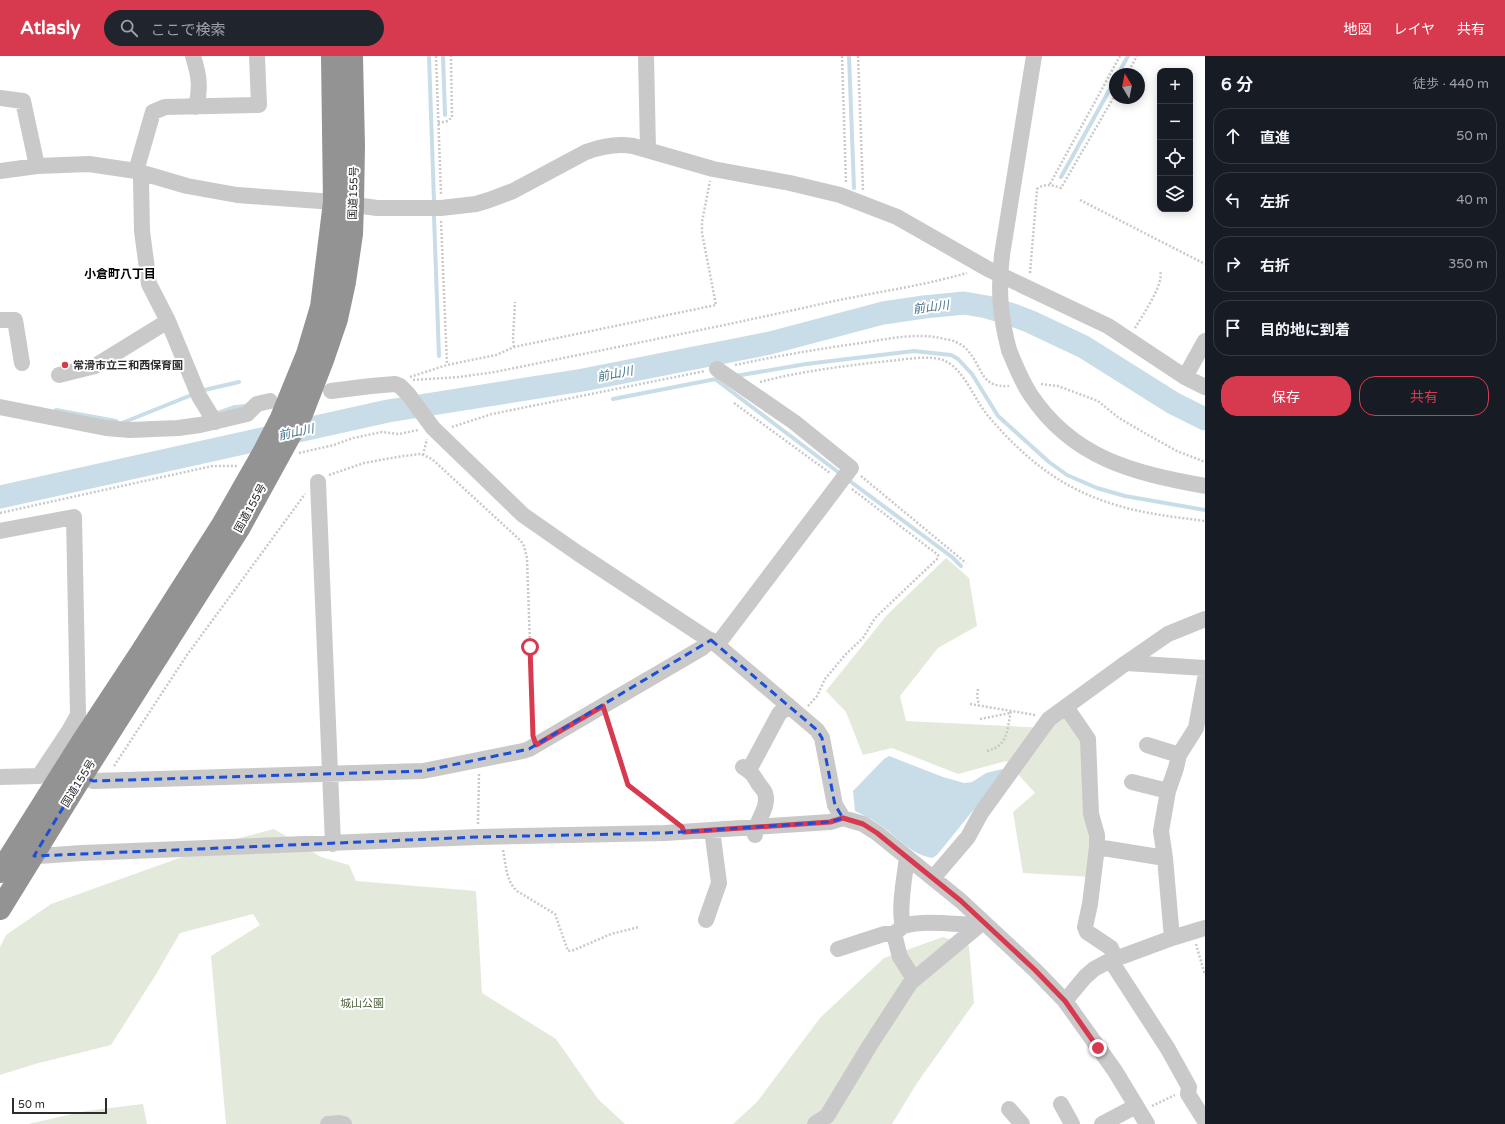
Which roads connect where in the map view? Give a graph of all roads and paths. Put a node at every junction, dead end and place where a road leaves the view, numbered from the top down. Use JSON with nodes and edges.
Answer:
{"nodes":[{"id":1,"x":193,"y":56,"type":"edge"},
{"id":2,"x":258,"y":56,"type":"edge"},
{"id":3,"x":332,"y":56,"type":"edge"},
{"id":4,"x":352,"y":56,"type":"edge"},
{"id":5,"x":451,"y":56,"type":"edge"},
{"id":6,"x":646,"y":56,"type":"edge"},
{"id":7,"x":842,"y":56,"type":"edge"},
{"id":8,"x":858,"y":56,"type":"edge"},
{"id":9,"x":1034,"y":56,"type":"edge"},
{"id":10,"x":1120,"y":56,"type":"edge"},
{"id":11,"x":1137,"y":56,"type":"edge"},
{"id":12,"x":1130,"y":68,"type":"edge"},
{"id":13,"x":0,"y":98,"type":"edge"},
{"id":14,"x":1110,"y":104,"type":"edge"},
{"id":15,"x":196,"y":107,"type":"junction"},
{"id":16,"x":438,"y":122,"type":"dead end"},
{"id":17,"x":648,"y":149,"type":"junction"},
{"id":18,"x":37,"y":166,"type":"junction"},
{"id":19,"x":713,"y":169,"type":"junction"},
{"id":20,"x":0,"y":171,"type":"edge"},
{"id":21,"x":140,"y":172,"type":"junction"},
{"id":22,"x":1050,"y":184,"type":"junction"},
{"id":23,"x":844,"y":197,"type":"junction"},
{"id":24,"x":1080,"y":200,"type":"dead end"},
{"id":25,"x":860,"y":202,"type":"junction"},
{"id":26,"x":344,"y":203,"type":"junction"},
{"id":27,"x":979,"y":264,"type":"junction"},
{"id":28,"x":1205,"y":264,"type":"edge"},
{"id":29,"x":1160,"y":271,"type":"dead end"},
{"id":30,"x":1025,"y":287,"type":"junction"},
{"id":31,"x":515,"y":302,"type":"dead end"},
{"id":32,"x":0,"y":320,"type":"edge"},
{"id":33,"x":168,"y":321,"type":"junction"},
{"id":34,"x":1129,"y":340,"type":"junction"},
{"id":35,"x":1205,"y":341,"type":"edge"},
{"id":36,"x":514,"y":347,"type":"junction"},
{"id":37,"x":22,"y":363,"type":"dead end"},
{"id":38,"x":718,"y":368,"type":"dead end"},
{"id":39,"x":59,"y":375,"type":"dead end"},
{"id":40,"x":1185,"y":376,"type":"junction"},
{"id":41,"x":396,"y":384,"type":"junction"},
{"id":42,"x":1036,"y":385,"type":"dead end"},
{"id":43,"x":1205,"y":387,"type":"edge"},
{"id":44,"x":746,"y":389,"type":"junction"},
{"id":45,"x":331,"y":391,"type":"dead end"},
{"id":46,"x":734,"y":403,"type":"dead end"},
{"id":47,"x":0,"y":407,"type":"edge"},
{"id":48,"x":275,"y":410,"type":"junction"},
{"id":49,"x":215,"y":422,"type":"junction"},
{"id":50,"x":430,"y":424,"type":"junction"},
{"id":51,"x":270,"y":457,"type":"junction"},
{"id":52,"x":1205,"y":462,"type":"edge"},
{"id":53,"x":851,"y":468,"type":"junction"},
{"id":54,"x":842,"y":481,"type":"junction"},
{"id":55,"x":318,"y":482,"type":"junction"},
{"id":56,"x":1205,"y":486,"type":"edge"},
{"id":57,"x":0,"y":513,"type":"edge"},
{"id":58,"x":1205,"y":521,"type":"edge"},
{"id":59,"x":0,"y":531,"type":"edge"},
{"id":60,"x":966,"y":563,"type":"dead end"},
{"id":61,"x":1205,"y":619,"type":"edge"},
{"id":62,"x":714,"y":643,"type":"junction"},
{"id":63,"x":1126,"y":663,"type":"junction"},
{"id":64,"x":1205,"y":668,"type":"edge"},
{"id":65,"x":1205,"y":679,"type":"edge"},
{"id":66,"x":978,"y":689,"type":"dead end"},
{"id":67,"x":970,"y":704,"type":"dead end"},
{"id":68,"x":603,"y":706,"type":"junction"},
{"id":69,"x":979,"y":706,"type":"junction"},
{"id":70,"x":1066,"y":707,"type":"junction"},
{"id":71,"x":794,"y":710,"type":"junction"},
{"id":72,"x":1011,"y":712,"type":"junction"},
{"id":73,"x":980,"y":719,"type":"dead end"},
{"id":74,"x":1049,"y":719,"type":"junction"},
{"id":75,"x":76,"y":735,"type":"junction"},
{"id":76,"x":536,"y":745,"type":"junction"},
{"id":77,"x":1147,"y":745,"type":"dead end"},
{"id":78,"x":987,"y":752,"type":"dead end"},
{"id":79,"x":1179,"y":755,"type":"junction"},
{"id":80,"x":479,"y":760,"type":"junction"},
{"id":81,"x":330,"y":774,"type":"junction"},
{"id":82,"x":82,"y":776,"type":"junction"},
{"id":83,"x":0,"y":777,"type":"edge"},
{"id":84,"x":108,"y":780,"type":"junction"},
{"id":85,"x":1132,"y":782,"type":"dead end"},
{"id":86,"x":1168,"y":791,"type":"junction"},
{"id":87,"x":843,"y":818,"type":"junction"},
{"id":88,"x":712,"y":830,"type":"junction"},
{"id":89,"x":684,"y":832,"type":"junction"},
{"id":90,"x":756,"y":832,"type":"junction"},
{"id":91,"x":478,"y":837,"type":"junction"},
{"id":92,"x":502,"y":837,"type":"junction"},
{"id":93,"x":333,"y":844,"type":"junction"},
{"id":94,"x":1097,"y":847,"type":"junction"},
{"id":95,"x":34,"y":856,"type":"junction"},
{"id":96,"x":907,"y":857,"type":"junction"},
{"id":97,"x":1165,"y":858,"type":"junction"},
{"id":98,"x":3,"y":863,"type":"edge"},
{"id":99,"x":933,"y":878,"type":"junction"},
{"id":100,"x":0,"y":909,"type":"edge"},
{"id":101,"x":706,"y":920,"type":"dead end"},
{"id":102,"x":980,"y":924,"type":"junction"},
{"id":103,"x":639,"y":927,"type":"dead end"},
{"id":104,"x":899,"y":930,"type":"junction"},
{"id":105,"x":1199,"y":930,"type":"edge"},
{"id":106,"x":1172,"y":938,"type":"junction"},
{"id":107,"x":838,"y":949,"type":"dead end"},
{"id":108,"x":1113,"y":960,"type":"junction"},
{"id":109,"x":1205,"y":975,"type":"edge"},
{"id":110,"x":914,"y":980,"type":"junction"},
{"id":111,"x":1065,"y":1001,"type":"junction"},
{"id":112,"x":1189,"y":1091,"type":"junction"},
{"id":113,"x":1061,"y":1104,"type":"dead end"},
{"id":114,"x":1009,"y":1109,"type":"dead end"},
{"id":115,"x":1141,"y":1114,"type":"edge"},
{"id":116,"x":1205,"y":1121,"type":"edge"},
{"id":117,"x":328,"y":1124,"type":"edge"},
{"id":118,"x":344,"y":1124,"type":"edge"},
{"id":119,"x":815,"y":1124,"type":"edge"},
{"id":120,"x":1022,"y":1124,"type":"edge"},
{"id":121,"x":1072,"y":1124,"type":"edge"},
{"id":122,"x":1102,"y":1124,"type":"edge"}],
"edges":[{"from":1,"to":15,"type":"street"},
{"from":2,"to":15,"type":"street"},
{"from":3,"to":26,"type":"highway","name":"国道155号"},
{"from":4,"to":26,"type":"highway","name":"国道155号"},
{"from":5,"to":16,"type":"path"},
{"from":6,"to":17,"type":"street"},
{"from":7,"to":23,"type":"path"},
{"from":8,"to":25,"type":"path"},
{"from":9,"to":56,"type":"street","bridge":true},
{"from":10,"to":22,"type":"path"},
{"from":11,"to":12,"type":"path"},
{"from":13,"to":18,"type":"street"},
{"from":14,"to":22,"type":"path"},
{"from":15,"to":21,"type":"street"},
{"from":17,"to":19,"type":"street"},
{"from":17,"to":26,"type":"street"},
{"from":18,"to":20,"type":"street"},
{"from":18,"to":21,"type":"street"},
{"from":19,"to":23,"type":"street"},
{"from":19,"to":36,"type":"path"},
{"from":21,"to":26,"type":"street"},
{"from":21,"to":33,"type":"street"},
{"from":22,"to":30,"type":"path"},
{"from":23,"to":25,"type":"street"},
{"from":24,"to":28,"type":"path"},
{"from":25,"to":27,"type":"street"},
{"from":26,"to":48,"type":"highway","name":"国道155号"},
{"from":26,"to":51,"type":"highway","name":"国道155号"},
{"from":27,"to":30,"type":"street"},
{"from":27,"to":41,"type":"path"},
{"from":29,"to":34,"type":"path"},
{"from":30,"to":34,"type":"street"},
{"from":31,"to":36,"type":"path"},
{"from":32,"to":37,"type":"street"},
{"from":33,"to":39,"type":"street"},
{"from":33,"to":49,"type":"street"},
{"from":34,"to":40,"type":"street"},
{"from":35,"to":40,"type":"street"},
{"from":36,"to":41,"type":"path"},
{"from":38,"to":44,"type":"street"},
{"from":40,"to":43,"type":"street"},
{"from":41,"to":45,"type":"street"},
{"from":41,"to":50,"type":"street"},
{"from":42,"to":52,"type":"path"},
{"from":44,"to":53,"type":"street"},
{"from":44,"to":58,"type":"path"},
{"from":46,"to":54,"type":"path"},
{"from":47,"to":49,"type":"street"},
{"from":48,"to":49,"type":"street"},
{"from":48,"to":51,"type":"highway","name":"国道155号"},
{"from":50,"to":51,"type":"path"},
{"from":50,"to":62,"type":"street"},
{"from":51,"to":57,"type":"path"},
{"from":51,"to":75,"type":"highway","name":"国道155号"},
{"from":51,"to":82,"type":"highway","name":"国道155号"},
{"from":53,"to":54,"type":"street"},
{"from":53,"to":60,"type":"path"},
{"from":54,"to":62,"type":"street"},
{"from":54,"to":71,"type":"path"},
{"from":55,"to":76,"type":"path"},
{"from":55,"to":81,"type":"street"},
{"from":55,"to":84,"type":"path"},
{"from":59,"to":75,"type":"street"},
{"from":61,"to":63,"type":"street"},
{"from":62,"to":68,"type":"street"},
{"from":62,"to":71,"type":"street"},
{"from":63,"to":64,"type":"street"},
{"from":63,"to":70,"type":"street"},
{"from":65,"to":79,"type":"street"},
{"from":66,"to":69,"type":"path"},
{"from":67,"to":69,"type":"path"},
{"from":68,"to":76,"type":"street"},
{"from":68,"to":89,"type":"path"},
{"from":69,"to":72,"type":"path"},
{"from":70,"to":74,"type":"street"},
{"from":70,"to":94,"type":"street"},
{"from":71,"to":87,"type":"street"},
{"from":71,"to":90,"type":"street"},
{"from":72,"to":73,"type":"path"},
{"from":72,"to":74,"type":"path"},
{"from":72,"to":78,"type":"path"},
{"from":74,"to":99,"type":"street"},
{"from":75,"to":83,"type":"street"},
{"from":75,"to":98,"type":"highway","name":"国道155号"},
{"from":76,"to":80,"type":"street"},
{"from":77,"to":79,"type":"street"},
{"from":79,"to":86,"type":"street"},
{"from":80,"to":81,"type":"street"},
{"from":80,"to":91,"type":"path"},
{"from":81,"to":84,"type":"street"},
{"from":81,"to":93,"type":"street"},
{"from":82,"to":84,"type":"street"},
{"from":82,"to":95,"type":"highway","name":"国道155号"},
{"from":85,"to":86,"type":"street"},
{"from":86,"to":97,"type":"street"},
{"from":87,"to":90,"type":"street"},
{"from":87,"to":96,"type":"street"},
{"from":88,"to":89,"type":"street"},
{"from":88,"to":90,"type":"street"},
{"from":88,"to":101,"type":"street"},
{"from":89,"to":92,"type":"street"},
{"from":91,"to":92,"type":"street"},
{"from":91,"to":93,"type":"street"},
{"from":92,"to":103,"type":"path"},
{"from":93,"to":95,"type":"street"},
{"from":94,"to":97,"type":"street"},
{"from":94,"to":108,"type":"street"},
{"from":95,"to":98,"type":"street"},
{"from":95,"to":100,"type":"highway","name":"国道155号"},
{"from":96,"to":99,"type":"street"},
{"from":96,"to":104,"type":"street"},
{"from":97,"to":106,"type":"street"},
{"from":99,"to":102,"type":"street"},
{"from":102,"to":104,"type":"street"},
{"from":102,"to":110,"type":"street"},
{"from":102,"to":111,"type":"street"},
{"from":104,"to":107,"type":"street"},
{"from":104,"to":110,"type":"street"},
{"from":105,"to":106,"type":"street"},
{"from":105,"to":109,"type":"path"},
{"from":106,"to":108,"type":"street"},
{"from":108,"to":111,"type":"street"},
{"from":108,"to":112,"type":"street"},
{"from":110,"to":119,"type":"street"},
{"from":111,"to":115,"type":"street"},
{"from":112,"to":115,"type":"path"},
{"from":112,"to":116,"type":"street"},
{"from":113,"to":121,"type":"street"},
{"from":114,"to":120,"type":"street"},
{"from":115,"to":122,"type":"street"},
{"from":117,"to":118,"type":"street"}]}
